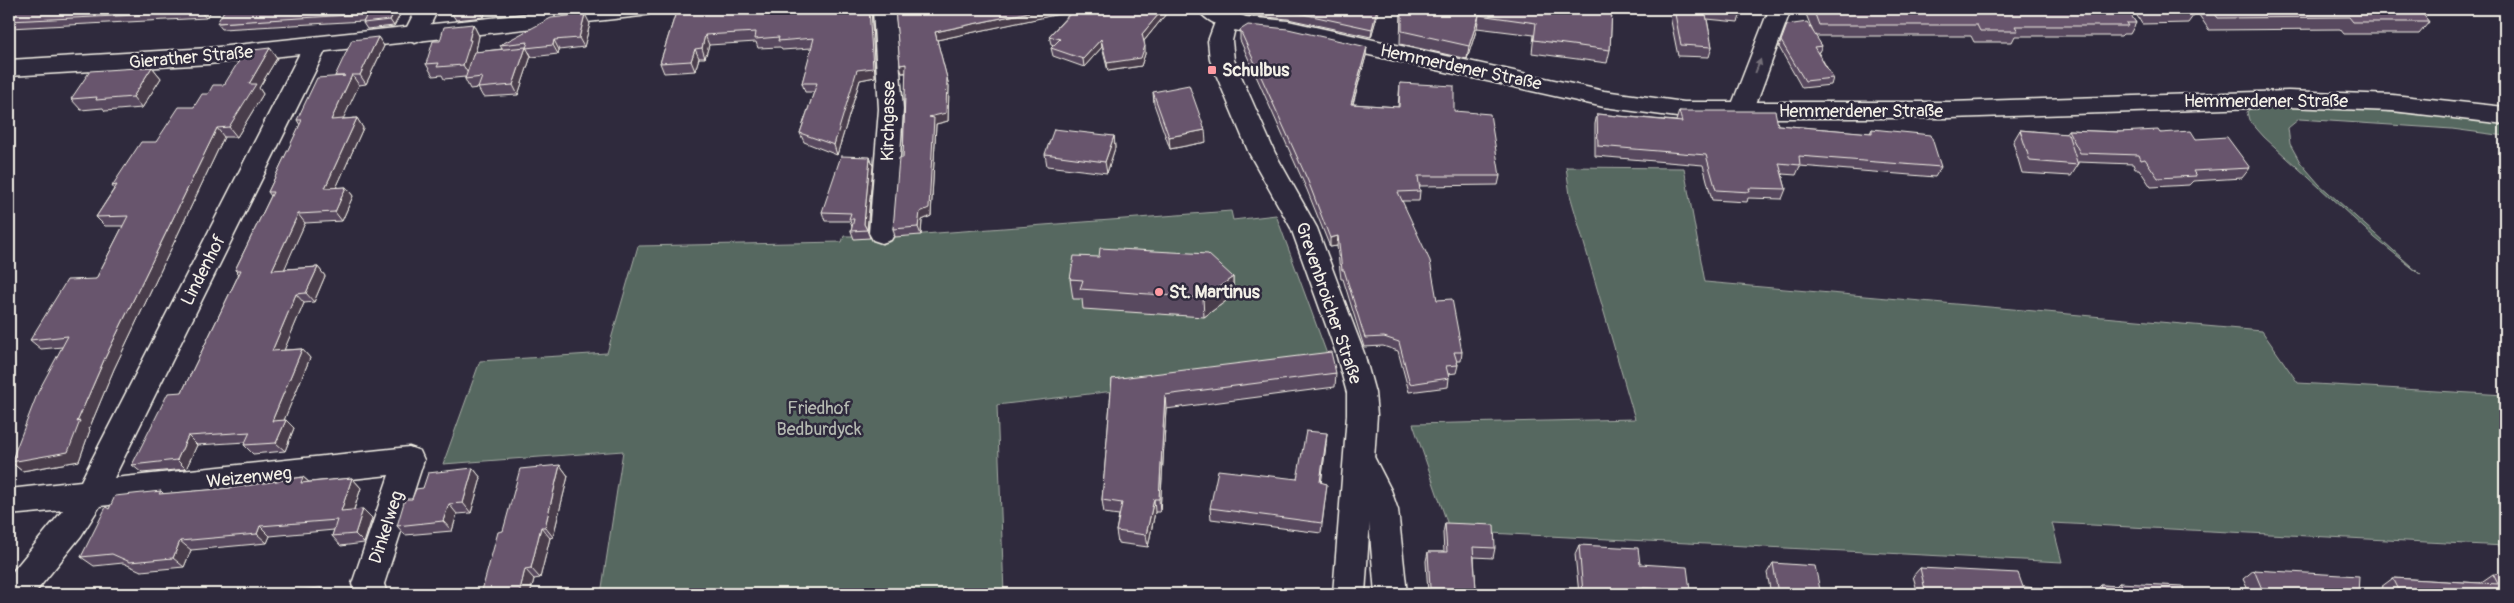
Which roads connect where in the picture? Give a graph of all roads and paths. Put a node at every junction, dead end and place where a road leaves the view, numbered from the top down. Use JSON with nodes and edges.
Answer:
{"nodes":[{"id":1,"x":427,"y":9,"type":"edge"},
{"id":2,"x":641,"y":9,"type":"edge"},
{"id":3,"x":884,"y":9,"type":"edge"},
{"id":4,"x":1780,"y":9,"type":"edge"},
{"id":5,"x":1217,"y":14,"type":"edge"},
{"id":6,"x":415,"y":35,"type":"junction"},
{"id":7,"x":316,"y":45,"type":"junction"},
{"id":8,"x":9,"y":68,"type":"edge"},
{"id":9,"x":1741,"y":112,"type":"junction"},
{"id":10,"x":2505,"y":116,"type":"edge"},
{"id":11,"x":882,"y":233,"type":"dead end"},
{"id":12,"x":409,"y":460,"type":"joint"},
{"id":13,"x":1360,"y":460,"type":"junction"},
{"id":14,"x":90,"y":495,"type":"junction"},
{"id":15,"x":9,"y":502,"type":"edge"},
{"id":16,"x":14,"y":594,"type":"edge"},
{"id":17,"x":371,"y":594,"type":"edge"},
{"id":18,"x":1349,"y":594,"type":"edge"},
{"id":19,"x":1390,"y":594,"type":"edge"}],
"edges":[{"from":1,"to":6,"type":"street"},
{"from":2,"to":6,"type":"street","name":"Gierather Straße"},
{"from":3,"to":11,"type":"street","name":"Kirchgasse"},
{"from":9,"to":4,"type":"street","one_way":true},
{"from":5,"to":9,"type":"street","name":"Hemmerdener Straße"},
{"from":5,"to":13,"type":"street","name":"Grevenbroicher Straße"},
{"from":6,"to":7,"type":"street","name":"Gierather Straße"},
{"from":7,"to":8,"type":"street","name":"Gierather Straße"},
{"from":7,"to":14,"type":"street","name":"Lindenhof"},
{"from":9,"to":10,"type":"street","name":"Hemmerdener Straße"},
{"from":12,"to":14,"type":"street","name":"Weizenweg"},
{"from":12,"to":17,"type":"street","name":"Dinkelweg"},
{"from":13,"to":18,"type":"street","name":"Grevenbroicher Straße"},
{"from":13,"to":19,"type":"street"},
{"from":14,"to":15,"type":"street"},
{"from":14,"to":16,"type":"street","name":"Lindenhof"}]}
